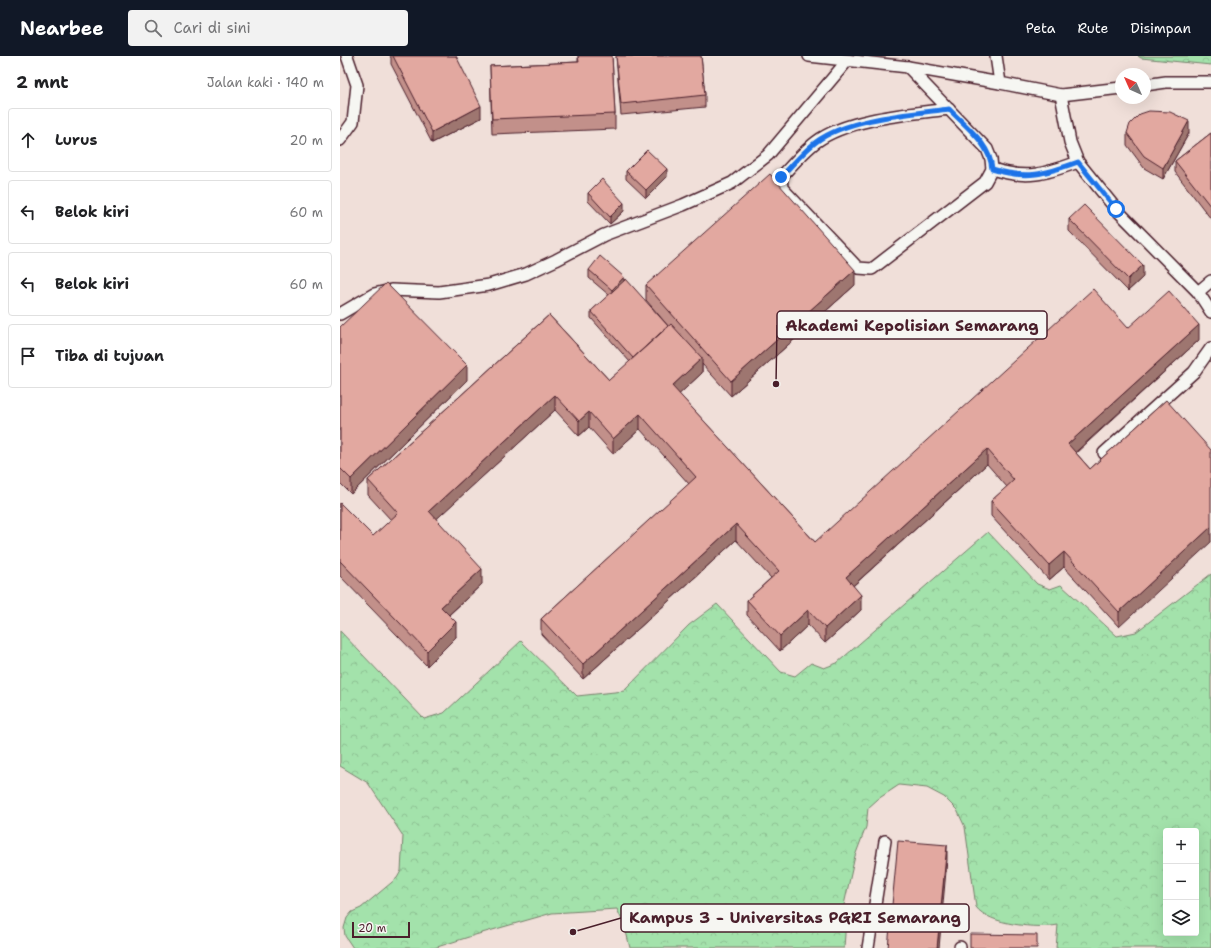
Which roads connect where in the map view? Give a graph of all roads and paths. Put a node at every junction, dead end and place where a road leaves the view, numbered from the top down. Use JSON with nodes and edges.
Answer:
{"nodes":[{"id":1,"x":347,"y":56,"type":"edge"},
{"id":2,"x":809,"y":56,"type":"edge"},
{"id":3,"x":996,"y":56,"type":"edge"},
{"id":4,"x":848,"y":61,"type":"junction"},
{"id":5,"x":908,"y":66,"type":"junction"},
{"id":6,"x":1211,"y":82,"type":"edge"},
{"id":7,"x":1000,"y":84,"type":"junction"},
{"id":8,"x":1151,"y":84,"type":"edge"},
{"id":9,"x":1115,"y":89,"type":"edge"},
{"id":10,"x":1061,"y":95,"type":"junction"},
{"id":11,"x":949,"y":109,"type":"junction"},
{"id":12,"x":340,"y":140,"type":"edge"},
{"id":13,"x":1078,"y":162,"type":"junction"},
{"id":14,"x":992,"y":169,"type":"junction"},
{"id":15,"x":1211,"y":281,"type":"edge"},
{"id":16,"x":1198,"y":292,"type":"junction"},
{"id":17,"x":1211,"y":312,"type":"edge"},
{"id":18,"x":340,"y":314,"type":"edge"},
{"id":19,"x":1211,"y":348,"type":"edge"},
{"id":20,"x":1104,"y":453,"type":"dead end"},
{"id":21,"x":885,"y":841,"type":"dead end"},
{"id":22,"x":868,"y":948,"type":"edge"}],
"edges":[{"from":1,"to":12,"type":"lane"},
{"from":2,"to":4,"type":"lane"},
{"from":3,"to":7,"type":"lane"},
{"from":4,"to":5,"type":"lane"},
{"from":4,"to":18,"type":"lane"},
{"from":5,"to":7,"type":"lane"},
{"from":5,"to":11,"type":"lane"},
{"from":6,"to":8,"type":"lane"},
{"from":7,"to":10,"type":"lane"},
{"from":9,"to":10,"type":"lane"},
{"from":10,"to":13,"type":"lane"},
{"from":11,"to":14,"type":"lane"},
{"from":11,"to":14,"type":"lane"},
{"from":13,"to":14,"type":"lane"},
{"from":13,"to":16,"type":"lane"},
{"from":15,"to":16,"type":"lane"},
{"from":16,"to":17,"type":"lane"},
{"from":19,"to":20,"type":"lane"},
{"from":21,"to":22,"type":"lane"}]}
